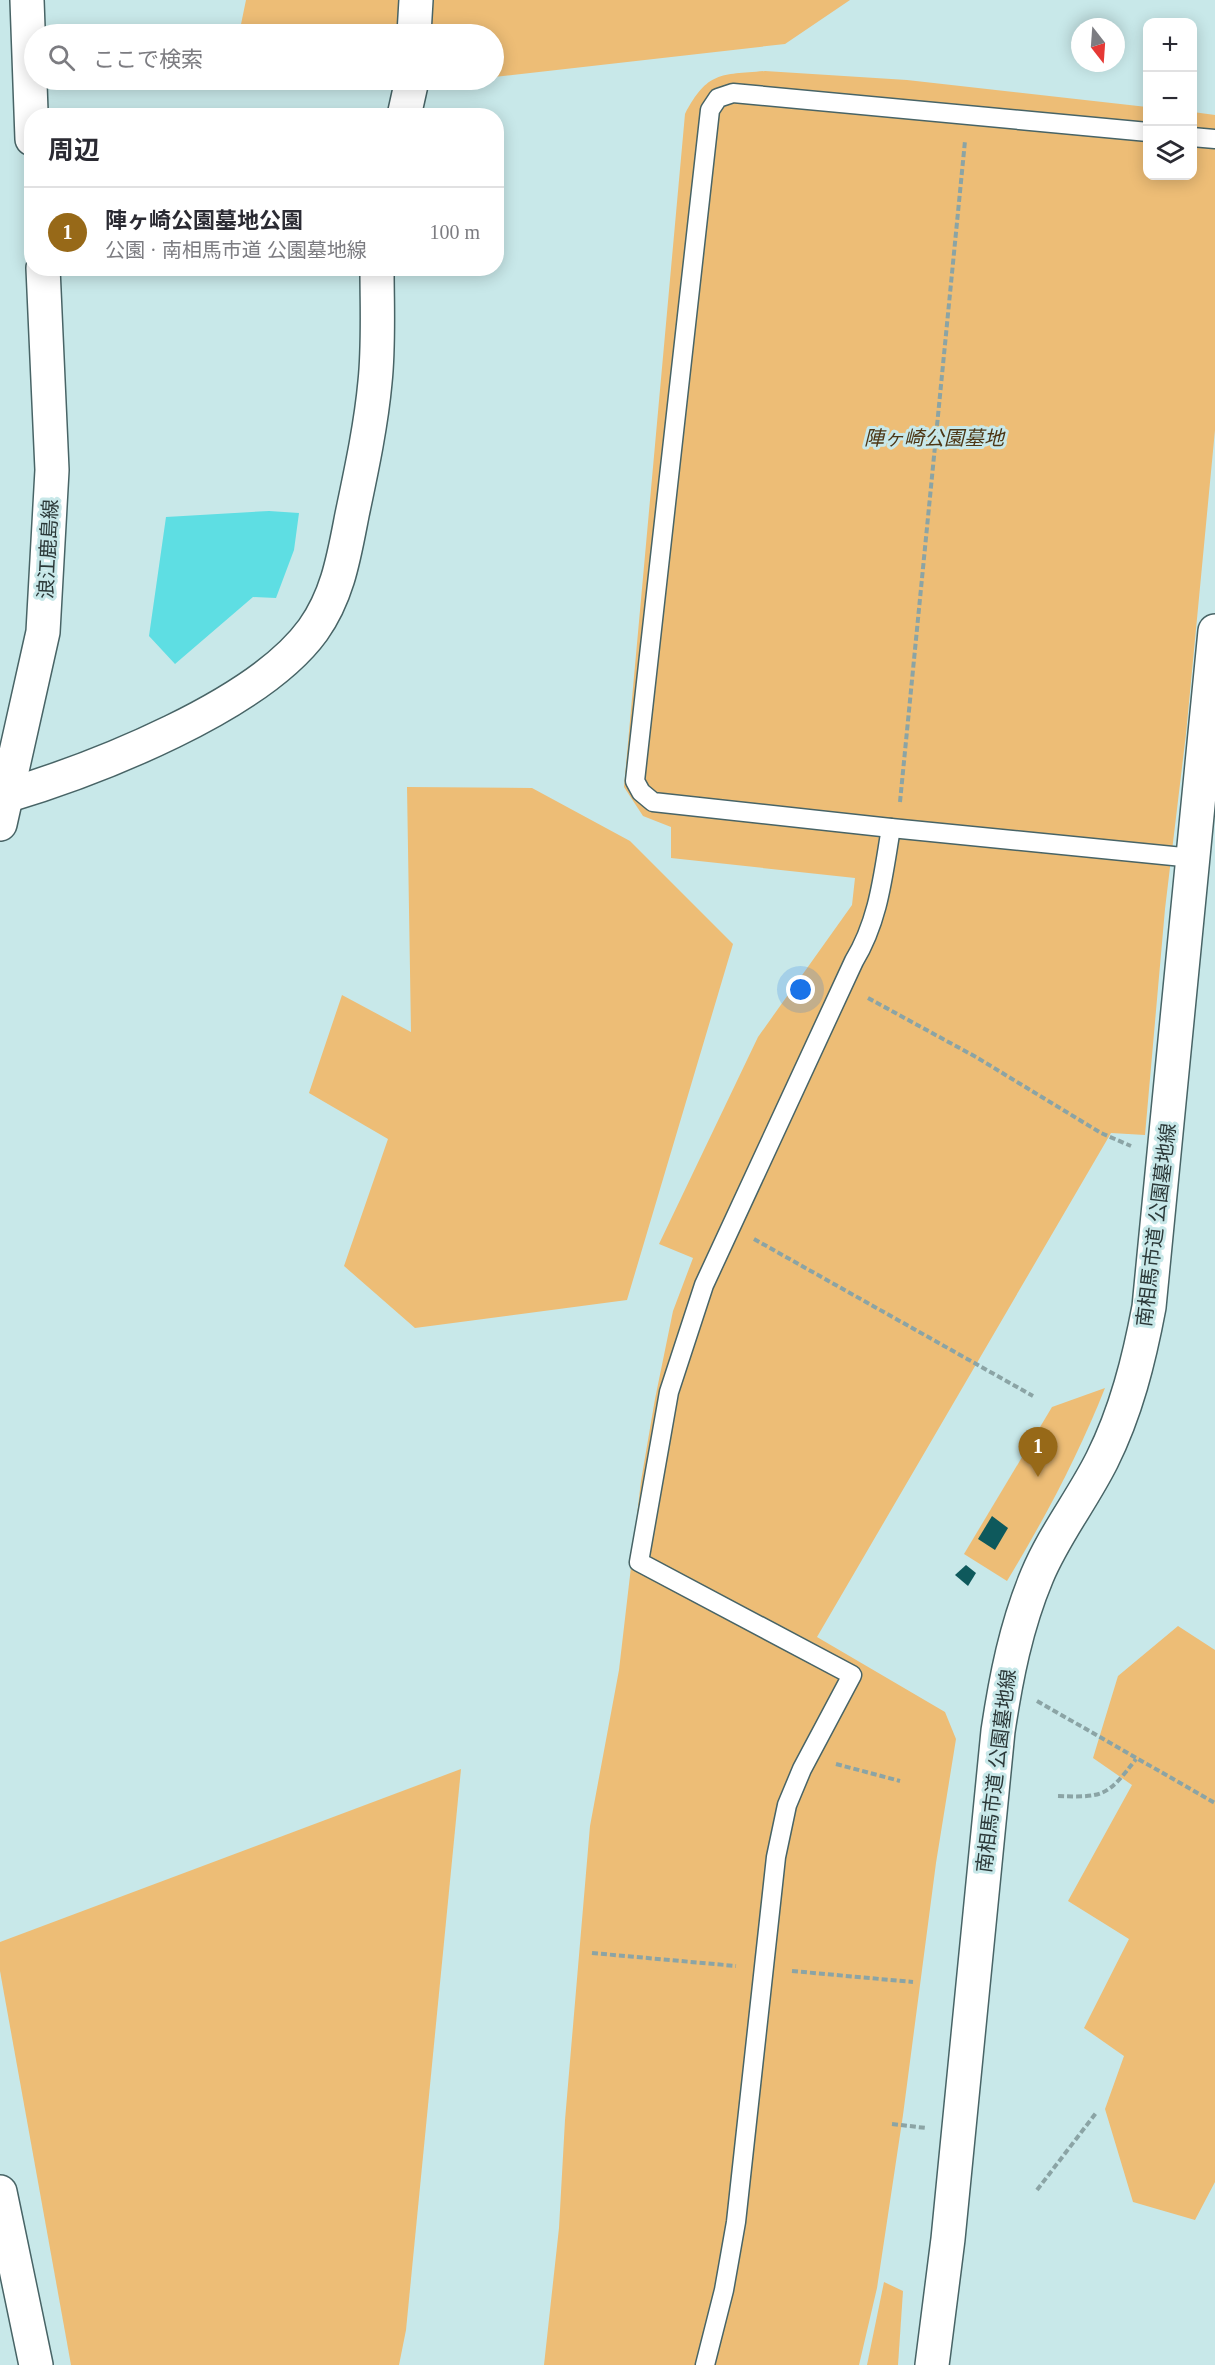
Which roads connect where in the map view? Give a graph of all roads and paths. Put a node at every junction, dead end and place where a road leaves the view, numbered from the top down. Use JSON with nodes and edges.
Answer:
{"nodes":[{"id":1,"x":27,"y":0,"type":"edge"},
{"id":2,"x":416,"y":0,"type":"edge"},
{"id":3,"x":28,"y":24,"type":"edge"},
{"id":4,"x":415,"y":24,"type":"edge"},
{"id":5,"x":30,"y":90,"type":"edge"},
{"id":6,"x":410,"y":90,"type":"edge"},
{"id":7,"x":31,"y":108,"type":"edge"},
{"id":8,"x":406,"y":108,"type":"edge"},
{"id":9,"x":968,"y":115,"type":"junction"},
{"id":10,"x":1143,"y":132,"type":"edge"},
{"id":11,"x":1197,"y":137,"type":"edge"},
{"id":12,"x":1215,"y":139,"type":"edge"},
{"id":13,"x":43,"y":276,"type":"edge"},
{"id":14,"x":377,"y":276,"type":"edge"},
{"id":15,"x":1215,"y":631,"type":"edge"},
{"id":16,"x":3,"y":810,"type":"edge"},
{"id":17,"x":891,"y":828,"type":"junction"},
{"id":18,"x":1193,"y":858,"type":"junction"},
{"id":19,"x":843,"y":984,"type":"junction"},
{"id":20,"x":1101,"y":1133,"type":"dead end"},
{"id":21,"x":731,"y":1226,"type":"junction"},
{"id":22,"x":1033,"y":1396,"type":"dead end"},
{"id":23,"x":1006,"y":1682,"type":"junction"},
{"id":24,"x":808,"y":1757,"type":"junction"},
{"id":25,"x":1136,"y":1758,"type":"junction"},
{"id":26,"x":900,"y":1780,"type":"dead end"},
{"id":27,"x":1058,"y":1796,"type":"dead end"},
{"id":28,"x":1215,"y":1803,"type":"edge"},
{"id":29,"x":1096,"y":2113,"type":"dead end"},
{"id":30,"x":892,"y":2124,"type":"dead end"},
{"id":31,"x":935,"y":2128,"type":"dead end"},
{"id":32,"x":1037,"y":2190,"type":"dead end"},
{"id":33,"x":0,"y":2192,"type":"edge"},
{"id":34,"x":36,"y":2365,"type":"edge"},
{"id":35,"x":705,"y":2365,"type":"edge"},
{"id":36,"x":932,"y":2365,"type":"edge"}],
"edges":[{"from":1,"to":3,"type":"street"},
{"from":2,"to":4,"type":"street"},
{"from":5,"to":7,"type":"street"},
{"from":6,"to":8,"type":"street"},
{"from":9,"to":10,"type":"lane"},
{"from":9,"to":17,"type":"path"},
{"from":9,"to":17,"type":"lane"},
{"from":11,"to":12,"type":"lane"},
{"from":13,"to":16,"type":"street","name":"浪江鹿島線"},
{"from":14,"to":16,"type":"street"},
{"from":15,"to":18,"type":"street","name":"南相馬市道 公園墓地線"},
{"from":17,"to":18,"type":"lane"},
{"from":17,"to":19,"type":"lane"},
{"from":18,"to":23,"type":"street","name":"南相馬市道 公園墓地線"},
{"from":19,"to":20,"type":"path"},
{"from":19,"to":21,"type":"lane"},
{"from":21,"to":22,"type":"path"},
{"from":21,"to":24,"type":"lane"},
{"from":23,"to":25,"type":"path"},
{"from":23,"to":36,"type":"street","name":"南相馬市道 公園墓地線"},
{"from":24,"to":26,"type":"path"},
{"from":24,"to":35,"type":"lane"},
{"from":25,"to":27,"type":"path"},
{"from":25,"to":28,"type":"path"},
{"from":29,"to":32,"type":"path"},
{"from":30,"to":31,"type":"path"},
{"from":33,"to":34,"type":"street"}]}
